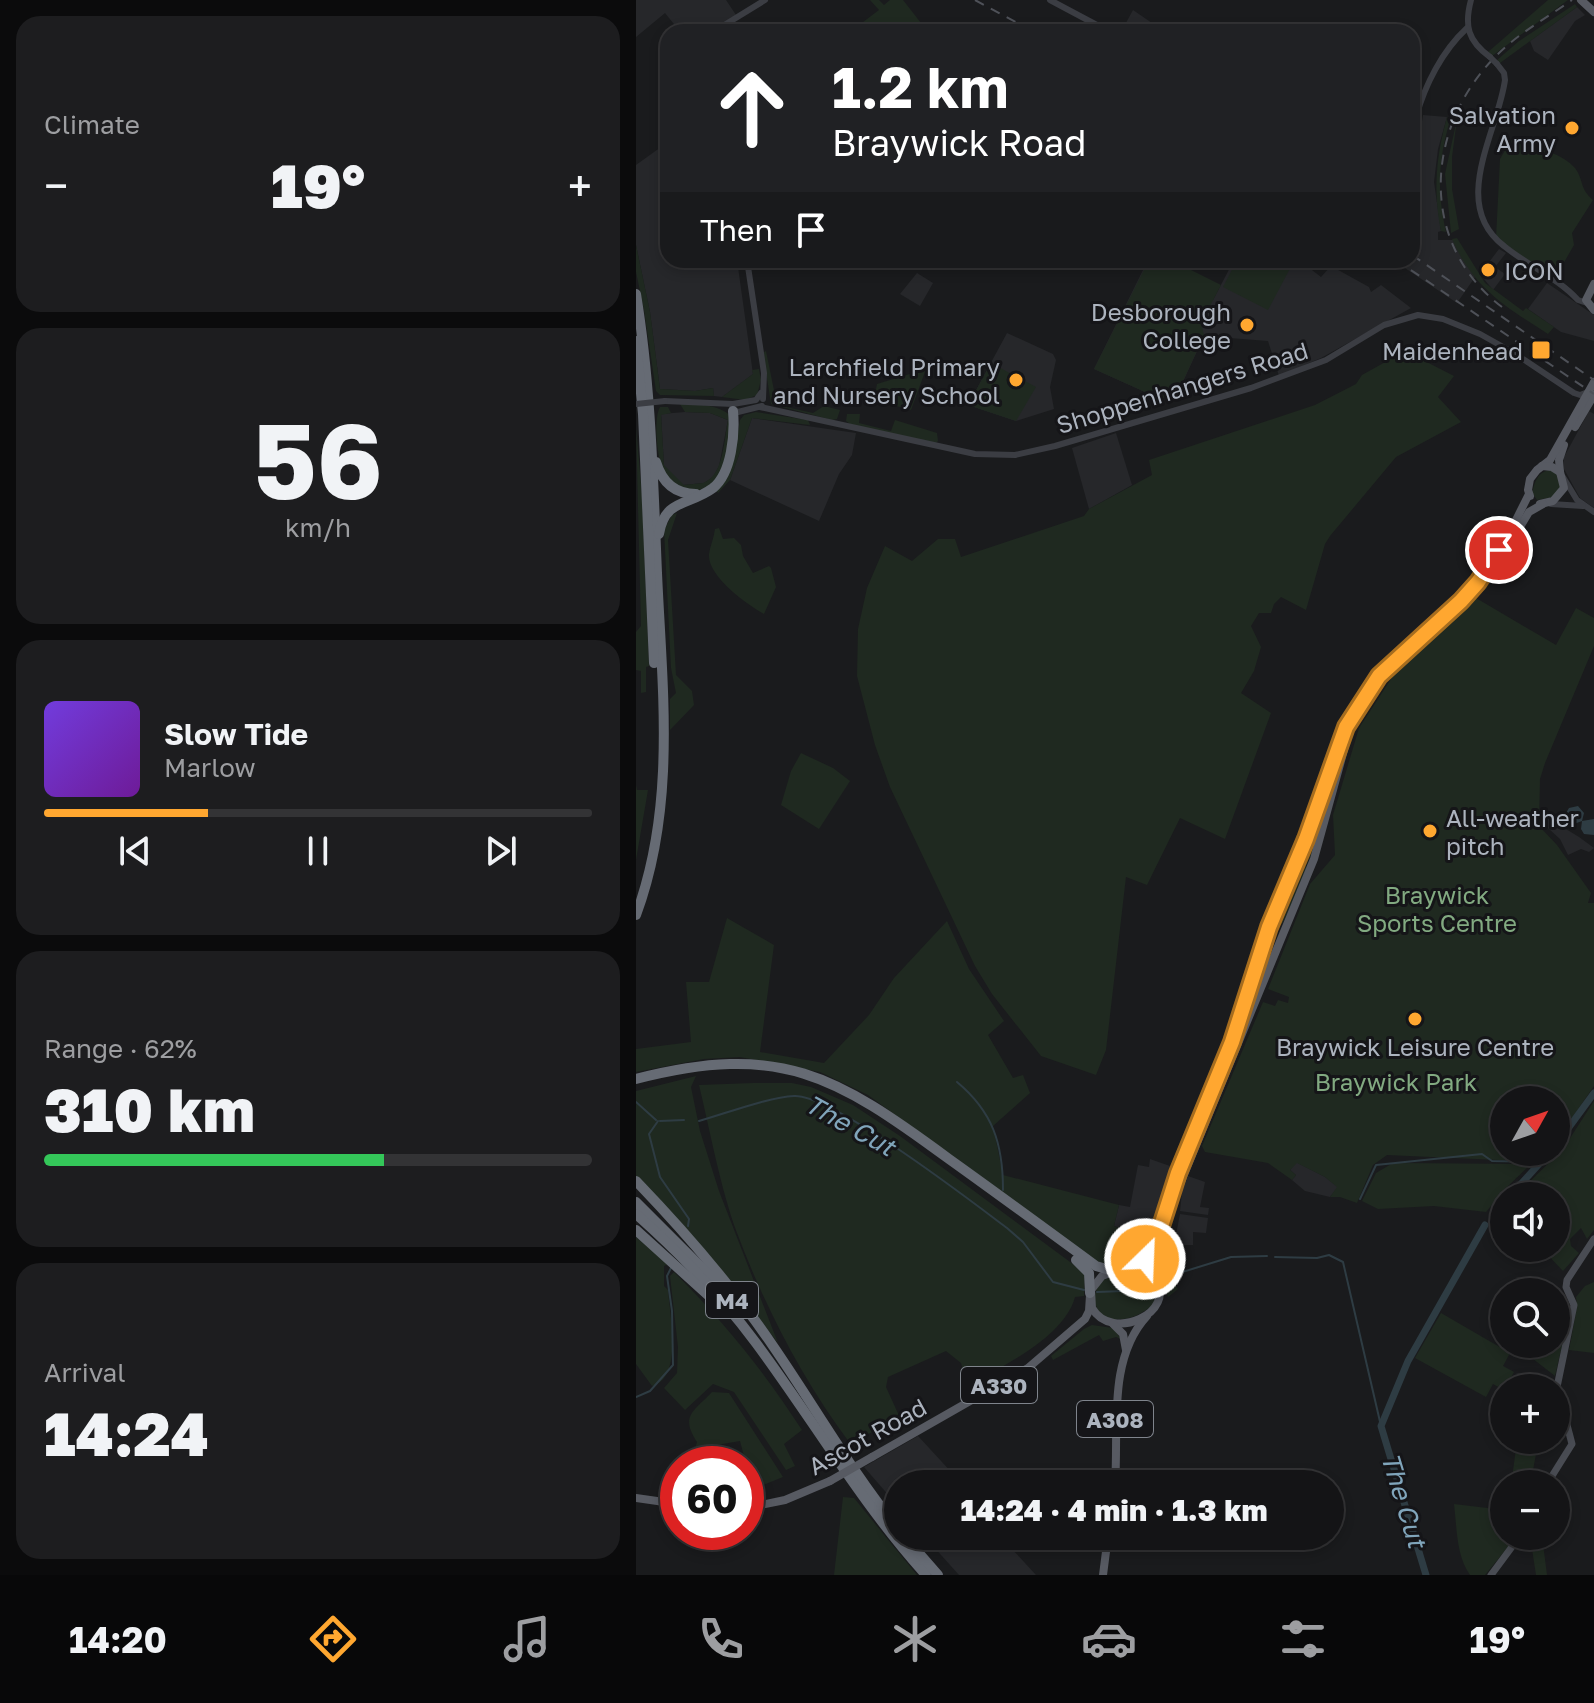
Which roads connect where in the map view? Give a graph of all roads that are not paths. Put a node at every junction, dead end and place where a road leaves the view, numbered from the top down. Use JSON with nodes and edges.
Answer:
{"nodes":[{"id":1,"x":765,"y":0,"type":"edge"},
{"id":2,"x":1050,"y":0,"type":"edge"},
{"id":3,"x":1471,"y":0,"type":"edge"},
{"id":4,"x":1581,"y":0,"type":"edge"},
{"id":5,"x":1594,"y":12,"type":"edge"},
{"id":6,"x":726,"y":24,"type":"edge"},
{"id":7,"x":1095,"y":24,"type":"edge"},
{"id":8,"x":1467,"y":28,"type":"junction"},
{"id":9,"x":1420,"y":103,"type":"edge"},
{"id":10,"x":748,"y":268,"type":"edge"},
{"id":11,"x":1594,"y":284,"type":"edge"},
{"id":12,"x":636,"y":294,"type":"edge"},
{"id":13,"x":1590,"y":302,"type":"edge"},
{"id":14,"x":636,"y":341,"type":"edge"},
{"id":15,"x":636,"y":358,"type":"edge"},
{"id":16,"x":640,"y":373,"type":"junction"},
{"id":17,"x":1594,"y":382,"type":"edge"},
{"id":18,"x":1584,"y":396,"type":"edge"},
{"id":19,"x":760,"y":402,"type":"junction"},
{"id":20,"x":636,"y":404,"type":"edge"},
{"id":21,"x":736,"y":410,"type":"junction"},
{"id":22,"x":652,"y":445,"type":"junction"},
{"id":23,"x":1542,"y":466,"type":"junction"},
{"id":24,"x":1562,"y":474,"type":"junction"},
{"id":25,"x":701,"y":494,"type":"junction"},
{"id":26,"x":1529,"y":494,"type":"junction"},
{"id":27,"x":1545,"y":504,"type":"junction"},
{"id":28,"x":1583,"y":506,"type":"junction"},
{"id":29,"x":1594,"y":512,"type":"edge"},
{"id":30,"x":657,"y":556,"type":"junction"},
{"id":31,"x":636,"y":895,"type":"edge"},
{"id":32,"x":636,"y":915,"type":"edge"},
{"id":33,"x":636,"y":1079,"type":"edge"},
{"id":34,"x":636,"y":1086,"type":"edge"},
{"id":35,"x":636,"y":1181,"type":"edge"},
{"id":36,"x":636,"y":1202,"type":"edge"},
{"id":37,"x":636,"y":1214,"type":"edge"},
{"id":38,"x":636,"y":1230,"type":"edge"},
{"id":39,"x":1594,"y":1239,"type":"edge"},
{"id":40,"x":1127,"y":1267,"type":"junction"},
{"id":41,"x":1113,"y":1271,"type":"junction"},
{"id":42,"x":1159,"y":1285,"type":"junction"},
{"id":43,"x":1090,"y":1294,"type":"junction"},
{"id":44,"x":1149,"y":1314,"type":"junction"},
{"id":45,"x":1110,"y":1323,"type":"junction"},
{"id":46,"x":1078,"y":1327,"type":"junction"},
{"id":47,"x":1126,"y":1355,"type":"junction"},
{"id":48,"x":767,"y":1359,"type":"junction"},
{"id":49,"x":813,"y":1410,"type":"junction"},
{"id":50,"x":1115,"y":1470,"type":"edge"},
{"id":51,"x":1556,"y":1470,"type":"edge"},
{"id":52,"x":636,"y":1498,"type":"edge"},
{"id":53,"x":660,"y":1501,"type":"edge"},
{"id":54,"x":764,"y":1504,"type":"edge"},
{"id":55,"x":884,"y":1510,"type":"edge"},
{"id":56,"x":916,"y":1550,"type":"edge"},
{"id":57,"x":1106,"y":1550,"type":"edge"},
{"id":58,"x":1510,"y":1550,"type":"edge"},
{"id":59,"x":926,"y":1575,"type":"edge"},
{"id":60,"x":938,"y":1575,"type":"edge"},
{"id":61,"x":1103,"y":1575,"type":"edge"},
{"id":62,"x":1491,"y":1575,"type":"edge"}],
"edges":[{"from":1,"to":6,"type":"street"},
{"from":2,"to":7,"type":"street"},
{"from":3,"to":8,"type":"street"},
{"from":4,"to":5,"type":"main road"},
{"from":8,"to":9,"type":"street"},
{"from":8,"to":13,"type":"street","bridge":true},
{"from":10,"to":19,"type":"street"},
{"from":11,"to":13,"type":"main road"},
{"from":12,"to":22,"type":"highway"},
{"from":14,"to":16,"type":"highway"},
{"from":15,"to":16,"type":"highway"},
{"from":16,"to":31,"type":"highway"},
{"from":17,"to":18,"type":"main road"},
{"from":18,"to":19,"type":"street","name":"Shoppenhangers Road"},
{"from":18,"to":23,"type":"main road"},
{"from":18,"to":24,"type":"main road"},
{"from":19,"to":21,"type":"street","name":"Shoppenhangers Road"},
{"from":20,"to":21,"type":"street","bridge":true},
{"from":21,"to":25,"type":"highway"},
{"from":22,"to":25,"type":"highway"},
{"from":22,"to":30,"type":"highway"},
{"from":23,"to":24,"type":"main road"},
{"from":23,"to":26,"type":"main road"},
{"from":24,"to":27,"type":"main road"},
{"from":24,"to":28,"type":"street"},
{"from":25,"to":30,"type":"highway"},
{"from":26,"to":27,"type":"main road"},
{"from":26,"to":40,"type":"main road"},
{"from":27,"to":28,"type":"street"},
{"from":27,"to":42,"type":"main road"},
{"from":28,"to":29,"type":"street"},
{"from":30,"to":32,"type":"highway"},
{"from":33,"to":41,"type":"highway"},
{"from":34,"to":43,"type":"highway"},
{"from":35,"to":49,"type":"highway","number":"M4"},
{"from":36,"to":49,"type":"highway","number":"M4"},
{"from":37,"to":48,"type":"highway","number":"M4"},
{"from":38,"to":48,"type":"highway","number":"M4"},
{"from":39,"to":51,"type":"main road"},
{"from":40,"to":41,"type":"main road"},
{"from":40,"to":42,"type":"main road"},
{"from":41,"to":43,"type":"main road"},
{"from":42,"to":44,"type":"main road"},
{"from":43,"to":45,"type":"main road"},
{"from":43,"to":46,"type":"main road"},
{"from":44,"to":45,"type":"main road"},
{"from":44,"to":47,"type":"main road","number":"A308"},
{"from":45,"to":46,"type":"main road","name":"Ascot Road","number":"A330"},
{"from":45,"to":47,"type":"main road"},
{"from":46,"to":54,"type":"main road","name":"Ascot Road","number":"A330","bridge":true},
{"from":47,"to":50,"type":"main road","number":"A308"},
{"from":48,"to":59,"type":"highway","number":"M4"},
{"from":49,"to":55,"type":"highway","number":"M4"},
{"from":52,"to":53,"type":"main road"},
{"from":56,"to":60,"type":"highway"},
{"from":57,"to":61,"type":"main road"},
{"from":58,"to":62,"type":"main road"}]}
